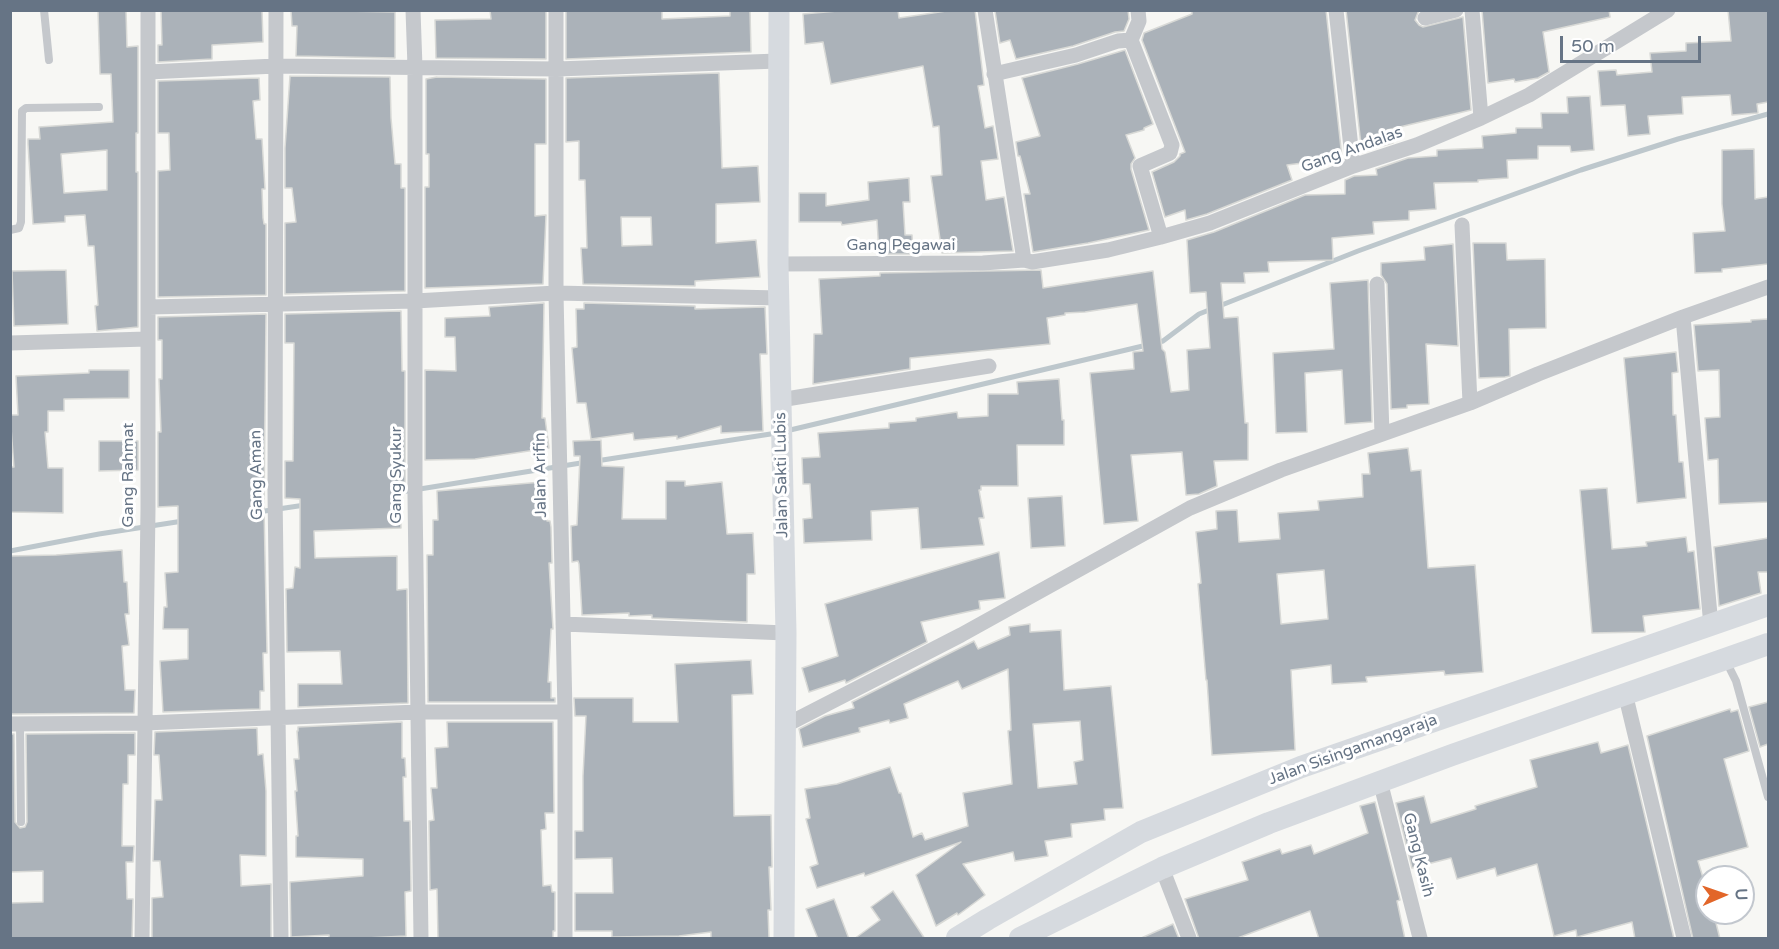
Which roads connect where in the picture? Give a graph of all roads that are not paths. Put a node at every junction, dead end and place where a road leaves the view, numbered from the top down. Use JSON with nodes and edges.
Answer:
{"nodes":[{"id":1,"x":44,"y":10,"type":"edge"},
{"id":2,"x":148,"y":10,"type":"edge"},
{"id":3,"x":276,"y":10,"type":"edge"},
{"id":4,"x":414,"y":10,"type":"edge"},
{"id":5,"x":556,"y":10,"type":"edge"},
{"id":6,"x":779,"y":10,"type":"edge"},
{"id":7,"x":985,"y":10,"type":"edge"},
{"id":8,"x":1138,"y":10,"type":"edge"},
{"id":9,"x":1336,"y":10,"type":"edge"},
{"id":10,"x":1456,"y":10,"type":"edge"},
{"id":11,"x":1472,"y":10,"type":"edge"},
{"id":12,"x":1668,"y":10,"type":"edge"},
{"id":13,"x":1425,"y":18,"type":"dead end"},
{"id":14,"x":1131,"y":40,"type":"junction"},
{"id":15,"x":49,"y":60,"type":"dead end"},
{"id":16,"x":778,"y":61,"type":"junction"},
{"id":17,"x":276,"y":66,"type":"junction"},
{"id":18,"x":415,"y":68,"type":"junction"},
{"id":19,"x":557,"y":69,"type":"junction"},
{"id":20,"x":148,"y":72,"type":"junction"},
{"id":21,"x":994,"y":74,"type":"junction"},
{"id":22,"x":99,"y":107,"type":"dead end"},
{"id":23,"x":1481,"y":118,"type":"junction"},
{"id":24,"x":1353,"y":166,"type":"junction"},
{"id":25,"x":1462,"y":225,"type":"dead end"},
{"id":26,"x":10,"y":230,"type":"edge"},
{"id":27,"x":1161,"y":237,"type":"junction"},
{"id":28,"x":1024,"y":260,"type":"junction"},
{"id":29,"x":778,"y":264,"type":"junction"},
{"id":30,"x":1377,"y":284,"type":"dead end"},
{"id":31,"x":1768,"y":288,"type":"edge"},
{"id":32,"x":556,"y":292,"type":"junction"},
{"id":33,"x":779,"y":298,"type":"junction"},
{"id":34,"x":415,"y":301,"type":"junction"},
{"id":35,"x":274,"y":305,"type":"junction"},
{"id":36,"x":149,"y":307,"type":"junction"},
{"id":37,"x":1683,"y":317,"type":"junction"},
{"id":38,"x":147,"y":339,"type":"junction"},
{"id":39,"x":10,"y":343,"type":"edge"},
{"id":40,"x":989,"y":366,"type":"dead end"},
{"id":41,"x":1470,"y":403,"type":"junction"},
{"id":42,"x":781,"y":404,"type":"junction"},
{"id":43,"x":1382,"y":434,"type":"junction"},
{"id":44,"x":1768,"y":605,"type":"edge"},
{"id":45,"x":563,"y":624,"type":"junction"},
{"id":46,"x":1711,"y":626,"type":"junction"},
{"id":47,"x":786,"y":633,"type":"junction"},
{"id":48,"x":1768,"y":644,"type":"edge"},
{"id":49,"x":1724,"y":659,"type":"junction"},
{"id":50,"x":1624,"y":693,"type":"junction"},
{"id":51,"x":418,"y":712,"type":"junction"},
{"id":52,"x":565,"y":712,"type":"junction"},
{"id":53,"x":278,"y":719,"type":"junction"},
{"id":54,"x":144,"y":723,"type":"junction"},
{"id":55,"x":15,"y":724,"type":"edge"},
{"id":56,"x":786,"y":725,"type":"junction"},
{"id":57,"x":1380,"y":781,"type":"junction"},
{"id":58,"x":1768,"y":797,"type":"edge"},
{"id":59,"x":21,"y":822,"type":"dead end"},
{"id":60,"x":1162,"y":868,"type":"junction"},
{"id":61,"x":142,"y":939,"type":"edge"},
{"id":62,"x":280,"y":939,"type":"edge"},
{"id":63,"x":421,"y":939,"type":"edge"},
{"id":64,"x":565,"y":939,"type":"edge"},
{"id":65,"x":784,"y":939,"type":"edge"},
{"id":66,"x":957,"y":939,"type":"edge"},
{"id":67,"x":1020,"y":939,"type":"edge"},
{"id":68,"x":1189,"y":939,"type":"edge"},
{"id":69,"x":1420,"y":939,"type":"edge"},
{"id":70,"x":1684,"y":939,"type":"edge"}],
"edges":[{"from":1,"to":15,"type":"lane"},
{"from":2,"to":20,"type":"street","name":"Gang Rahmat"},
{"from":3,"to":17,"type":"street","name":"Gang Aman"},
{"from":4,"to":18,"type":"street","name":"Gang Syukur"},
{"from":5,"to":19,"type":"street","name":"Jalan Arifin"},
{"from":6,"to":16,"type":"street","name":"Jalan Sakti Lubis"},
{"from":7,"to":21,"type":"street"},
{"from":8,"to":14,"type":"street"},
{"from":9,"to":24,"type":"street"},
{"from":10,"to":13,"type":"street"},
{"from":11,"to":23,"type":"street"},
{"from":12,"to":23,"type":"street","name":"Gang Andalas"},
{"from":14,"to":21,"type":"street"},
{"from":14,"to":27,"type":"street"},
{"from":16,"to":19,"type":"street"},
{"from":16,"to":29,"type":"street","name":"Jalan Sakti Lubis"},
{"from":17,"to":18,"type":"street"},
{"from":17,"to":20,"type":"street"},
{"from":17,"to":35,"type":"street","name":"Gang Aman"},
{"from":18,"to":19,"type":"street"},
{"from":18,"to":34,"type":"street","name":"Gang Syukur"},
{"from":19,"to":32,"type":"street","name":"Jalan Arifin"},
{"from":20,"to":36,"type":"street","name":"Gang Rahmat"},
{"from":21,"to":28,"type":"street"},
{"from":22,"to":26,"type":"lane"},
{"from":23,"to":24,"type":"street","name":"Gang Andalas"},
{"from":24,"to":27,"type":"street","name":"Gang Andalas"},
{"from":25,"to":41,"type":"street"},
{"from":27,"to":28,"type":"street","name":"Gang Andalas"},
{"from":28,"to":29,"type":"street","name":"Gang Pegawai"},
{"from":29,"to":33,"type":"street","name":"Jalan Sakti Lubis"},
{"from":30,"to":43,"type":"street"},
{"from":31,"to":37,"type":"street"},
{"from":32,"to":33,"type":"street"},
{"from":32,"to":34,"type":"street"},
{"from":32,"to":45,"type":"street","name":"Jalan Arifin"},
{"from":33,"to":42,"type":"street","name":"Jalan Sakti Lubis"},
{"from":34,"to":35,"type":"street"},
{"from":34,"to":51,"type":"street","name":"Gang Syukur"},
{"from":35,"to":36,"type":"street"},
{"from":35,"to":53,"type":"street","name":"Gang Aman"},
{"from":36,"to":38,"type":"street","name":"Gang Rahmat"},
{"from":37,"to":41,"type":"street"},
{"from":37,"to":46,"type":"street"},
{"from":38,"to":39,"type":"street"},
{"from":38,"to":54,"type":"street","name":"Gang Rahmat"},
{"from":40,"to":42,"type":"street"},
{"from":41,"to":43,"type":"street"},
{"from":42,"to":47,"type":"street","name":"Jalan Sakti Lubis"},
{"from":43,"to":56,"type":"street"},
{"from":44,"to":46,"type":"main road","name":"Jalan Sisingamangaraja"},
{"from":45,"to":47,"type":"street"},
{"from":45,"to":52,"type":"street","name":"Jalan Arifin"},
{"from":46,"to":66,"type":"main road","name":"Jalan Sisingamangaraja"},
{"from":47,"to":56,"type":"street","name":"Jalan Sakti Lubis"},
{"from":48,"to":49,"type":"main road"},
{"from":49,"to":50,"type":"main road"},
{"from":49,"to":58,"type":"lane"},
{"from":50,"to":57,"type":"main road"},
{"from":50,"to":70,"type":"street"},
{"from":51,"to":52,"type":"street"},
{"from":51,"to":53,"type":"street"},
{"from":51,"to":63,"type":"street","name":"Gang Syukur"},
{"from":52,"to":64,"type":"street","name":"Jalan Arifin"},
{"from":53,"to":54,"type":"street"},
{"from":53,"to":62,"type":"street","name":"Gang Aman"},
{"from":54,"to":55,"type":"street"},
{"from":54,"to":61,"type":"street","name":"Gang Rahmat"},
{"from":55,"to":59,"type":"lane"},
{"from":56,"to":65,"type":"street","name":"Jalan Sakti Lubis"},
{"from":57,"to":60,"type":"main road"},
{"from":57,"to":69,"type":"street","name":"Gang Kasih"},
{"from":60,"to":67,"type":"main road"},
{"from":60,"to":68,"type":"street"}]}
